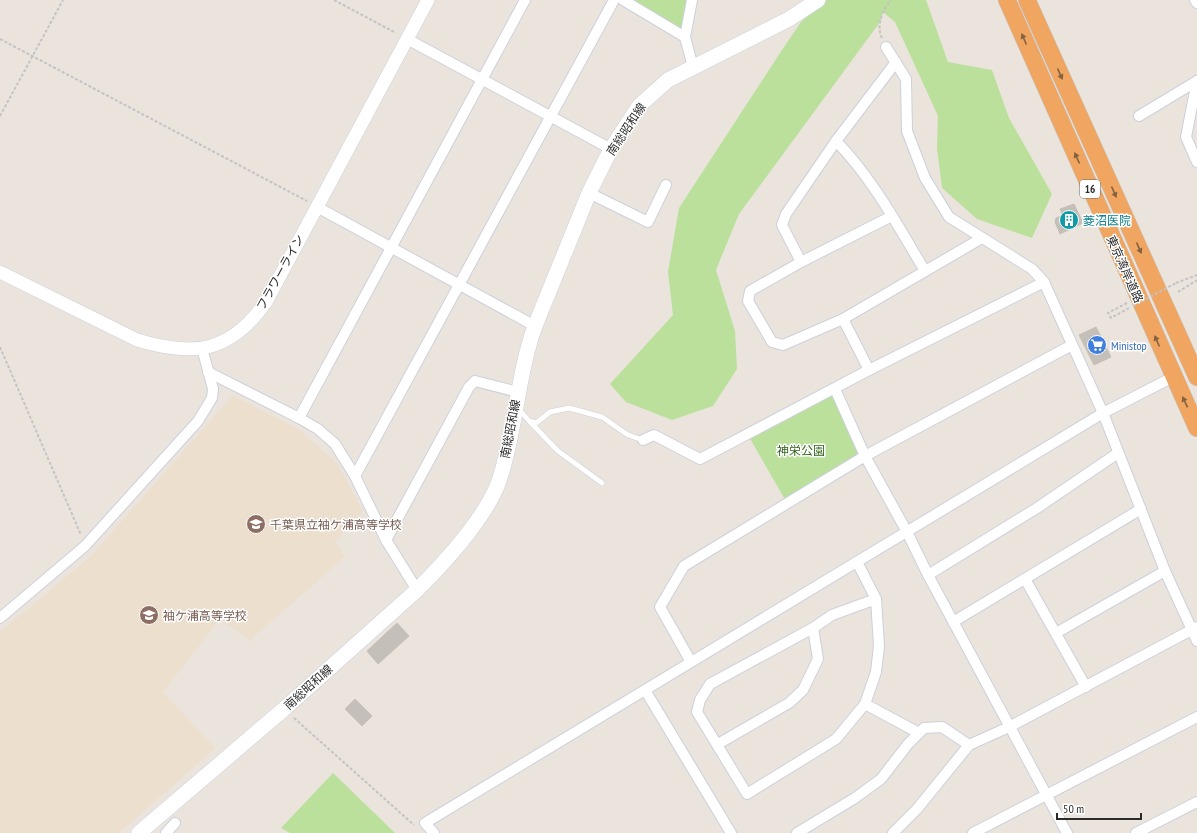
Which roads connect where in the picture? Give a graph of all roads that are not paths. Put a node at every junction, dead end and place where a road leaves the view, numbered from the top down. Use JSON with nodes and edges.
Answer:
{"nodes":[{"id":1,"x":428,"y":0,"type":"edge"},
{"id":2,"x":525,"y":0,"type":"edge"},
{"id":3,"x":614,"y":0,"type":"edge"},
{"id":4,"x":623,"y":0,"type":"edge"},
{"id":5,"x":692,"y":0,"type":"edge"},
{"id":6,"x":818,"y":0,"type":"edge"},
{"id":7,"x":1007,"y":0,"type":"edge"},
{"id":8,"x":1027,"y":0,"type":"edge"},
{"id":9,"x":1195,"y":0,"type":"edge"},
{"id":10,"x":1197,"y":3,"type":"edge"},
{"id":11,"x":685,"y":37,"type":"junction"},
{"id":12,"x":406,"y":39,"type":"junction"},
{"id":13,"x":886,"y":47,"type":"road end"},
{"id":14,"x":896,"y":62,"type":"junction"},
{"id":15,"x":693,"y":67,"type":"junction"},
{"id":16,"x":482,"y":79,"type":"junction"},
{"id":17,"x":1197,"y":81,"type":"edge"},
{"id":18,"x":550,"y":116,"type":"junction"},
{"id":19,"x":1139,"y":116,"type":"dead end"},
{"id":20,"x":836,"y":141,"type":"junction"},
{"id":21,"x":611,"y":149,"type":"junction"},
{"id":22,"x":1197,"y":162,"type":"edge"},
{"id":23,"x":666,"y":185,"type":"dead end"},
{"id":24,"x":590,"y":193,"type":"junction"},
{"id":25,"x":317,"y":207,"type":"junction"},
{"id":26,"x":892,"y":216,"type":"junction"},
{"id":27,"x":982,"y":238,"type":"junction"},
{"id":28,"x":392,"y":248,"type":"junction"},
{"id":29,"x":801,"y":262,"type":"junction"},
{"id":30,"x":925,"y":271,"type":"junction"},
{"id":31,"x":0,"y":272,"type":"edge"},
{"id":32,"x":1044,"y":282,"type":"junction"},
{"id":33,"x":459,"y":285,"type":"junction"},
{"id":34,"x":843,"y":319,"type":"junction"},
{"id":35,"x":535,"y":326,"type":"junction"},
{"id":36,"x":1072,"y":345,"type":"junction"},
{"id":37,"x":202,"y":348,"type":"junction"},
{"id":38,"x":869,"y":370,"type":"junction"},
{"id":39,"x":208,"y":372,"type":"junction"},
{"id":40,"x":1196,"y":372,"type":"edge"},
{"id":41,"x":1173,"y":377,"type":"junction"},
{"id":42,"x":835,"y":389,"type":"junction"},
{"id":43,"x":516,"y":398,"type":"junction"},
{"id":44,"x":1104,"y":413,"type":"junction"},
{"id":45,"x":299,"y":418,"type":"junction"},
{"id":46,"x":529,"y":421,"type":"junction"},
{"id":47,"x":1197,"y":428,"type":"edge"},
{"id":48,"x":642,"y":440,"type":"joint"},
{"id":49,"x":1118,"y":452,"type":"junction"},
{"id":50,"x":865,"y":456,"type":"junction"},
{"id":51,"x":355,"y":476,"type":"junction"},
{"id":52,"x":602,"y":484,"type":"dead end"},
{"id":53,"x":1141,"y":509,"type":"junction"},
{"id":54,"x":907,"y":532,"type":"junction"},
{"id":55,"x":386,"y":540,"type":"junction"},
{"id":56,"x":857,"y":562,"type":"junction"},
{"id":57,"x":1165,"y":571,"type":"junction"},
{"id":58,"x":928,"y":575,"type":"junction"},
{"id":59,"x":1025,"y":579,"type":"junction"},
{"id":60,"x":417,"y":590,"type":"junction"},
{"id":61,"x":876,"y":599,"type":"junction"},
{"id":62,"x":0,"y":618,"type":"edge"},
{"id":63,"x":953,"y":622,"type":"junction"},
{"id":64,"x":813,"y":628,"type":"junction"},
{"id":65,"x":1194,"y":629,"type":"edge"},
{"id":66,"x":1056,"y":633,"type":"junction"},
{"id":67,"x":1197,"y":641,"type":"edge"},
{"id":68,"x":691,"y":662,"type":"junction"},
{"id":69,"x":1086,"y":687,"type":"junction"},
{"id":70,"x":645,"y":690,"type":"junction"},
{"id":71,"x":865,"y":704,"type":"junction"},
{"id":72,"x":1197,"y":716,"type":"edge"},
{"id":73,"x":1010,"y":727,"type":"junction"},
{"id":74,"x":919,"y":733,"type":"junction"},
{"id":75,"x":718,"y":744,"type":"junction"},
{"id":76,"x":969,"y":745,"type":"junction"},
{"id":77,"x":1046,"y":795,"type":"junction"},
{"id":78,"x":1197,"y":802,"type":"edge"},
{"id":79,"x":175,"y":823,"type":"dead end"},
{"id":80,"x":984,"y":830,"type":"edge"},
{"id":81,"x":139,"y":833,"type":"edge"},
{"id":82,"x":166,"y":833,"type":"edge"},
{"id":83,"x":434,"y":833,"type":"edge"},
{"id":84,"x":731,"y":833,"type":"edge"},
{"id":85,"x":797,"y":833,"type":"edge"},
{"id":86,"x":893,"y":833,"type":"edge"},
{"id":87,"x":973,"y":833,"type":"edge"},
{"id":88,"x":1067,"y":833,"type":"edge"},
{"id":89,"x":1136,"y":833,"type":"edge"}],
"edges":[{"from":1,"to":12,"type":"street","name":"フラワーライン"},
{"from":2,"to":16,"type":"street"},
{"from":3,"to":18,"type":"street"},
{"from":4,"to":11,"type":"street"},
{"from":5,"to":11,"type":"street"},
{"from":6,"to":15,"type":"main road","name":"南総昭和線"},
{"from":41,"to":7,"type":"highway","name":"東京湾岸道路","number":"16","one_way":true},
{"from":8,"to":40,"type":"highway","name":"東京湾岸道路","number":"16","one_way":true},
{"from":9,"to":10,"type":"street"},
{"from":11,"to":15,"type":"street"},
{"from":12,"to":16,"type":"street"},
{"from":12,"to":25,"type":"street","name":"フラワーライン"},
{"from":13,"to":14,"type":"street"},
{"from":14,"to":20,"type":"street"},
{"from":14,"to":27,"type":"street"},
{"from":15,"to":21,"type":"main road","name":"南総昭和線"},
{"from":16,"to":18,"type":"street"},
{"from":16,"to":28,"type":"street"},
{"from":17,"to":19,"type":"street"},
{"from":17,"to":22,"type":"street"},
{"from":18,"to":21,"type":"street"},
{"from":18,"to":33,"type":"street"},
{"from":20,"to":26,"type":"street"},
{"from":20,"to":29,"type":"street"},
{"from":21,"to":24,"type":"main road","name":"南総昭和線"},
{"from":23,"to":24,"type":"street"},
{"from":24,"to":35,"type":"main road","name":"南総昭和線"},
{"from":25,"to":28,"type":"street"},
{"from":25,"to":37,"type":"street","name":"フラワーライン"},
{"from":26,"to":29,"type":"street"},
{"from":26,"to":30,"type":"street"},
{"from":27,"to":30,"type":"street"},
{"from":27,"to":32,"type":"street"},
{"from":28,"to":33,"type":"street"},
{"from":28,"to":45,"type":"street"},
{"from":29,"to":34,"type":"street"},
{"from":30,"to":34,"type":"street"},
{"from":31,"to":37,"type":"street","name":"フラワーライン"},
{"from":32,"to":36,"type":"street"},
{"from":32,"to":38,"type":"street"},
{"from":33,"to":35,"type":"street"},
{"from":33,"to":51,"type":"street"},
{"from":34,"to":38,"type":"street"},
{"from":35,"to":43,"type":"main road","name":"南総昭和線"},
{"from":36,"to":44,"type":"street"},
{"from":36,"to":50,"type":"street"},
{"from":37,"to":39,"type":"street"},
{"from":38,"to":42,"type":"street"},
{"from":39,"to":45,"type":"street"},
{"from":39,"to":62,"type":"street"},
{"from":40,"to":41,"type":"street"},
{"from":41,"to":44,"type":"street"},
{"from":47,"to":41,"type":"highway","name":"東京湾岸道路","number":"16","one_way":true},
{"from":42,"to":48,"type":"street"},
{"from":42,"to":50,"type":"street"},
{"from":43,"to":46,"type":"lane"},
{"from":43,"to":55,"type":"street"},
{"from":43,"to":60,"type":"main road","name":"南総昭和線"},
{"from":44,"to":49,"type":"street"},
{"from":44,"to":54,"type":"street"},
{"from":45,"to":51,"type":"street"},
{"from":46,"to":48,"type":"lane"},
{"from":46,"to":52,"type":"lane"},
{"from":49,"to":53,"type":"street"},
{"from":49,"to":58,"type":"street"},
{"from":50,"to":54,"type":"street"},
{"from":50,"to":68,"type":"street"},
{"from":51,"to":55,"type":"street"},
{"from":53,"to":57,"type":"street"},
{"from":53,"to":59,"type":"street"},
{"from":54,"to":56,"type":"street"},
{"from":54,"to":58,"type":"street"},
{"from":55,"to":60,"type":"street"},
{"from":56,"to":61,"type":"street"},
{"from":56,"to":68,"type":"street"},
{"from":57,"to":65,"type":"street"},
{"from":57,"to":66,"type":"street"},
{"from":58,"to":63,"type":"street"},
{"from":59,"to":63,"type":"street"},
{"from":59,"to":66,"type":"street"},
{"from":60,"to":81,"type":"main road","name":"南総昭和線"},
{"from":61,"to":64,"type":"street"},
{"from":61,"to":71,"type":"street"},
{"from":63,"to":73,"type":"street"},
{"from":64,"to":75,"type":"street"},
{"from":64,"to":75,"type":"street"},
{"from":65,"to":67,"type":"street"},
{"from":65,"to":69,"type":"street"},
{"from":66,"to":69,"type":"street"},
{"from":68,"to":70,"type":"street"},
{"from":69,"to":73,"type":"street"},
{"from":70,"to":83,"type":"street"},
{"from":70,"to":84,"type":"street"},
{"from":71,"to":74,"type":"street"},
{"from":71,"to":75,"type":"street"},
{"from":72,"to":77,"type":"street"},
{"from":73,"to":76,"type":"street"},
{"from":73,"to":77,"type":"street"},
{"from":74,"to":76,"type":"street"},
{"from":74,"to":85,"type":"street"},
{"from":76,"to":86,"type":"street"},
{"from":77,"to":80,"type":"street"},
{"from":77,"to":88,"type":"street"},
{"from":78,"to":89,"type":"street"},
{"from":79,"to":82,"type":"street"},
{"from":80,"to":87,"type":"street"}]}
